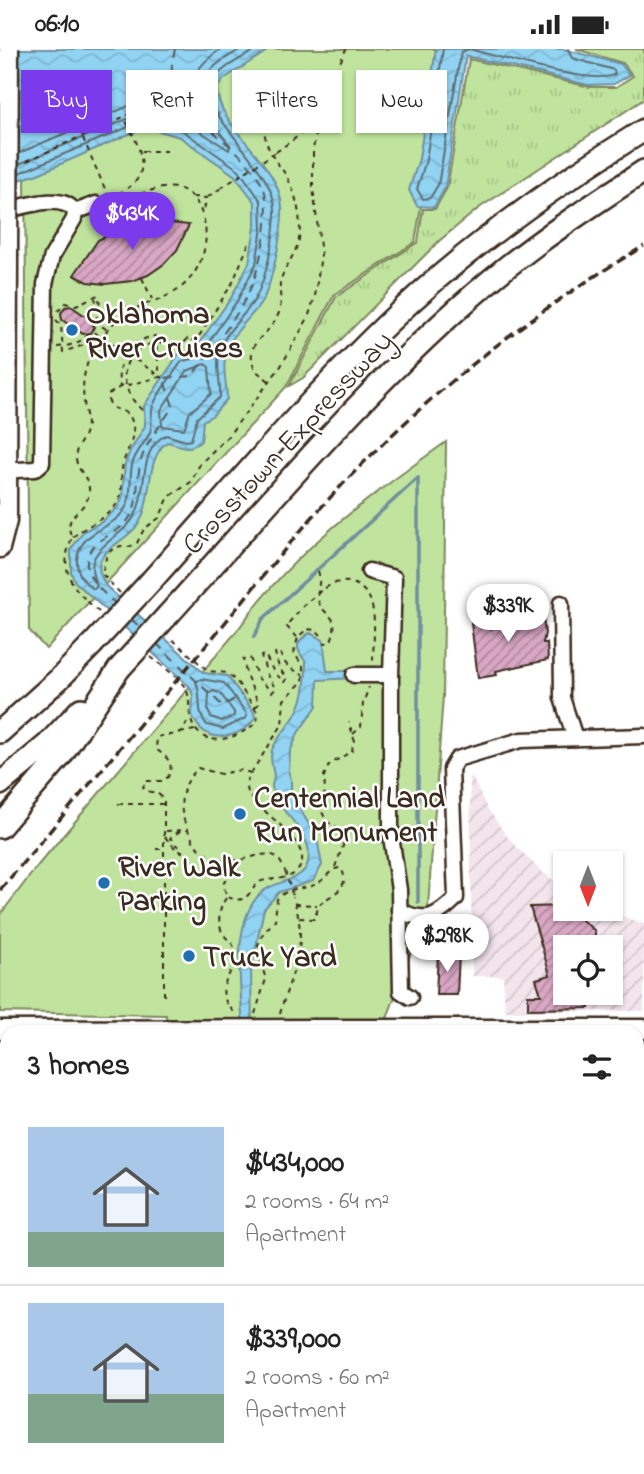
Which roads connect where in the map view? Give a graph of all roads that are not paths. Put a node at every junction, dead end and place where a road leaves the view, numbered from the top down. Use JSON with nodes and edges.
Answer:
{"nodes":[{"id":1,"x":9,"y":49,"type":"edge"},
{"id":2,"x":644,"y":130,"type":"edge"},
{"id":3,"x":644,"y":171,"type":"edge"},
{"id":4,"x":102,"y":205,"type":"road end"},
{"id":5,"x":0,"y":212,"type":"edge"},
{"id":6,"x":75,"y":212,"type":"junction"},
{"id":7,"x":4,"y":470,"type":"edge"},
{"id":8,"x":0,"y":548,"type":"edge"},
{"id":9,"x":369,"y":571,"type":"dead end"},
{"id":10,"x":561,"y":603,"type":"dead end"},
{"id":11,"x":119,"y":669,"type":"junction"},
{"id":12,"x":354,"y":675,"type":"dead end"},
{"id":13,"x":391,"y":675,"type":"junction"},
{"id":14,"x":0,"y":732,"type":"edge"},
{"id":15,"x":644,"y":736,"type":"edge"},
{"id":16,"x":575,"y":738,"type":"junction"},
{"id":17,"x":60,"y":757,"type":"junction"},
{"id":18,"x":0,"y":783,"type":"edge"},
{"id":19,"x":0,"y":815,"type":"edge"},
{"id":20,"x":0,"y":827,"type":"edge"},
{"id":21,"x":399,"y":910,"type":"junction"},
{"id":22,"x":410,"y":997,"type":"dead end"}],
"edges":[{"from":1,"to":7,"type":"main road","bridge":true},
{"from":2,"to":14,"type":"highway","name":"Crosstown Expressway","bridge":true},
{"from":3,"to":11,"type":"highway","name":"Crosstown Expressway","bridge":true},
{"from":4,"to":6,"type":"street"},
{"from":5,"to":6,"type":"street"},
{"from":6,"to":7,"type":"street"},
{"from":7,"to":8,"type":"main road"},
{"from":9,"to":13,"type":"street"},
{"from":10,"to":16,"type":"street"},
{"from":11,"to":17,"type":"highway"},
{"from":11,"to":18,"type":"highway","name":"Crosstown Expressway"},
{"from":12,"to":13,"type":"street"},
{"from":13,"to":21,"type":"street"},
{"from":15,"to":16,"type":"street"},
{"from":16,"to":21,"type":"street"},
{"from":17,"to":19,"type":"highway"},
{"from":17,"to":20,"type":"highway"},
{"from":21,"to":22,"type":"street"}]}
